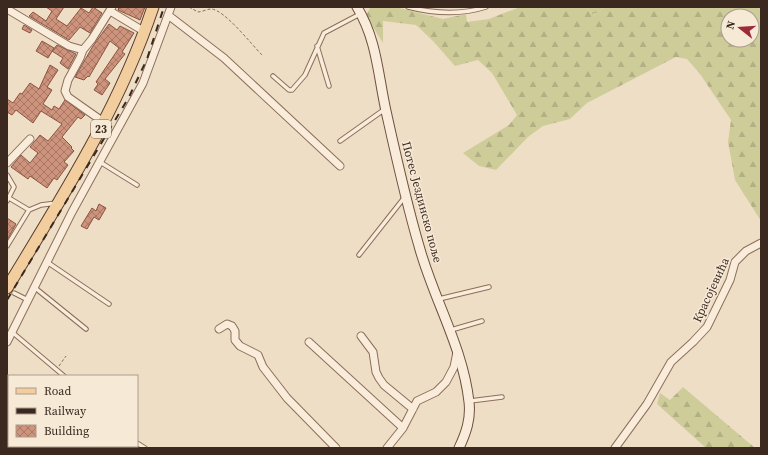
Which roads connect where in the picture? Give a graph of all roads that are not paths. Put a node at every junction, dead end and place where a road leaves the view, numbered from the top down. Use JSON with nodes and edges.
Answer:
{"nodes":[{"id":1,"x":153,"y":7,"type":"edge"},
{"id":2,"x":171,"y":7,"type":"edge"},
{"id":3,"x":408,"y":7,"type":"edge"},
{"id":4,"x":486,"y":7,"type":"edge"},
{"id":5,"x":7,"y":9,"type":"edge"},
{"id":6,"x":111,"y":9,"type":"edge"},
{"id":7,"x":359,"y":9,"type":"edge"},
{"id":8,"x":168,"y":15,"type":"junction"},
{"id":9,"x":145,"y":32,"type":"junction"},
{"id":10,"x":317,"y":46,"type":"junction"},
{"id":11,"x":83,"y":50,"type":"junction"},
{"id":12,"x":273,"y":76,"type":"dead end"},
{"id":13,"x":329,"y":86,"type":"dead end"},
{"id":14,"x":386,"y":109,"type":"junction"},
{"id":15,"x":105,"y":123,"type":"junction"},
{"id":16,"x":30,"y":139,"type":"dead end"},
{"id":17,"x":340,"y":141,"type":"dead end"},
{"id":18,"x":100,"y":162,"type":"junction"},
{"id":19,"x":7,"y":163,"type":"edge"},
{"id":20,"x":340,"y":166,"type":"dead end"},
{"id":21,"x":7,"y":175,"type":"edge"},
{"id":22,"x":137,"y":185,"type":"dead end"},
{"id":23,"x":405,"y":196,"type":"junction"},
{"id":24,"x":8,"y":200,"type":"edge"},
{"id":25,"x":59,"y":203,"type":"junction"},
{"id":26,"x":29,"y":210,"type":"junction"},
{"id":27,"x":761,"y":242,"type":"edge"},
{"id":28,"x":7,"y":246,"type":"edge"},
{"id":29,"x":359,"y":255,"type":"dead end"},
{"id":30,"x":47,"y":262,"type":"junction"},
{"id":31,"x":34,"y":287,"type":"junction"},
{"id":32,"x":489,"y":287,"type":"dead end"},
{"id":33,"x":11,"y":290,"type":"edge"},
{"id":34,"x":438,"y":299,"type":"junction"},
{"id":35,"x":28,"y":300,"type":"junction"},
{"id":36,"x":109,"y":304,"type":"dead end"},
{"id":37,"x":482,"y":322,"type":"dead end"},
{"id":38,"x":86,"y":329,"type":"dead end"},
{"id":39,"x":219,"y":329,"type":"dead end"},
{"id":40,"x":450,"y":330,"type":"junction"},
{"id":41,"x":12,"y":332,"type":"junction"},
{"id":42,"x":361,"y":336,"type":"dead end"},
{"id":43,"x":7,"y":342,"type":"edge"},
{"id":44,"x":309,"y":342,"type":"dead end"},
{"id":45,"x":457,"y":351,"type":"junction"},
{"id":46,"x":63,"y":375,"type":"edge"},
{"id":47,"x":502,"y":397,"type":"dead end"},
{"id":48,"x":469,"y":402,"type":"junction"},
{"id":49,"x":413,"y":409,"type":"junction"},
{"id":50,"x":403,"y":428,"type":"junction"},
{"id":51,"x":336,"y":448,"type":"edge"},
{"id":52,"x":387,"y":448,"type":"edge"},
{"id":53,"x":459,"y":448,"type":"edge"},
{"id":54,"x":615,"y":448,"type":"edge"}],
"edges":[{"from":1,"to":9,"type":"main road","number":"23"},
{"from":2,"to":8,"type":"street"},
{"from":3,"to":4,"type":"lane"},
{"from":5,"to":11,"type":"street"},
{"from":6,"to":9,"type":"street"},
{"from":6,"to":11,"type":"street"},
{"from":7,"to":10,"type":"lane"},
{"from":7,"to":14,"type":"main road","name":"Потес Јездинско поље"},
{"from":8,"to":18,"type":"street"},
{"from":8,"to":20,"type":"street"},
{"from":9,"to":15,"type":"main road","number":"23"},
{"from":10,"to":12,"type":"lane"},
{"from":10,"to":13,"type":"lane"},
{"from":11,"to":15,"type":"street"},
{"from":14,"to":17,"type":"lane"},
{"from":14,"to":23,"type":"main road","name":"Потес Јездинско поље"},
{"from":15,"to":25,"type":"main road","number":"23"},
{"from":16,"to":19,"type":"street"},
{"from":18,"to":22,"type":"lane"},
{"from":18,"to":30,"type":"street"},
{"from":21,"to":24,"type":"lane"},
{"from":23,"to":29,"type":"lane"},
{"from":23,"to":34,"type":"main road","name":"Потес Јездинско поље"},
{"from":24,"to":26,"type":"lane"},
{"from":25,"to":26,"type":"lane"},
{"from":25,"to":33,"type":"main road","number":"23"},
{"from":26,"to":28,"type":"lane"},
{"from":27,"to":54,"type":"street","name":"Красојевића"},
{"from":30,"to":31,"type":"street"},
{"from":30,"to":36,"type":"lane"},
{"from":31,"to":35,"type":"street"},
{"from":31,"to":38,"type":"lane"},
{"from":32,"to":34,"type":"lane"},
{"from":33,"to":35,"type":"lane"},
{"from":34,"to":40,"type":"main road","name":"Потес Јездинско поље"},
{"from":35,"to":41,"type":"street"},
{"from":37,"to":40,"type":"lane"},
{"from":39,"to":51,"type":"street"},
{"from":40,"to":45,"type":"main road","name":"Потес Јездинско поље"},
{"from":41,"to":43,"type":"street"},
{"from":41,"to":46,"type":"lane"},
{"from":42,"to":49,"type":"street"},
{"from":44,"to":50,"type":"street"},
{"from":45,"to":48,"type":"main road","name":"Потес Јездинско поље"},
{"from":45,"to":49,"type":"street"},
{"from":47,"to":48,"type":"lane"},
{"from":48,"to":53,"type":"main road","name":"Потес Јездинско поље"},
{"from":49,"to":50,"type":"street"},
{"from":50,"to":52,"type":"street"}]}
